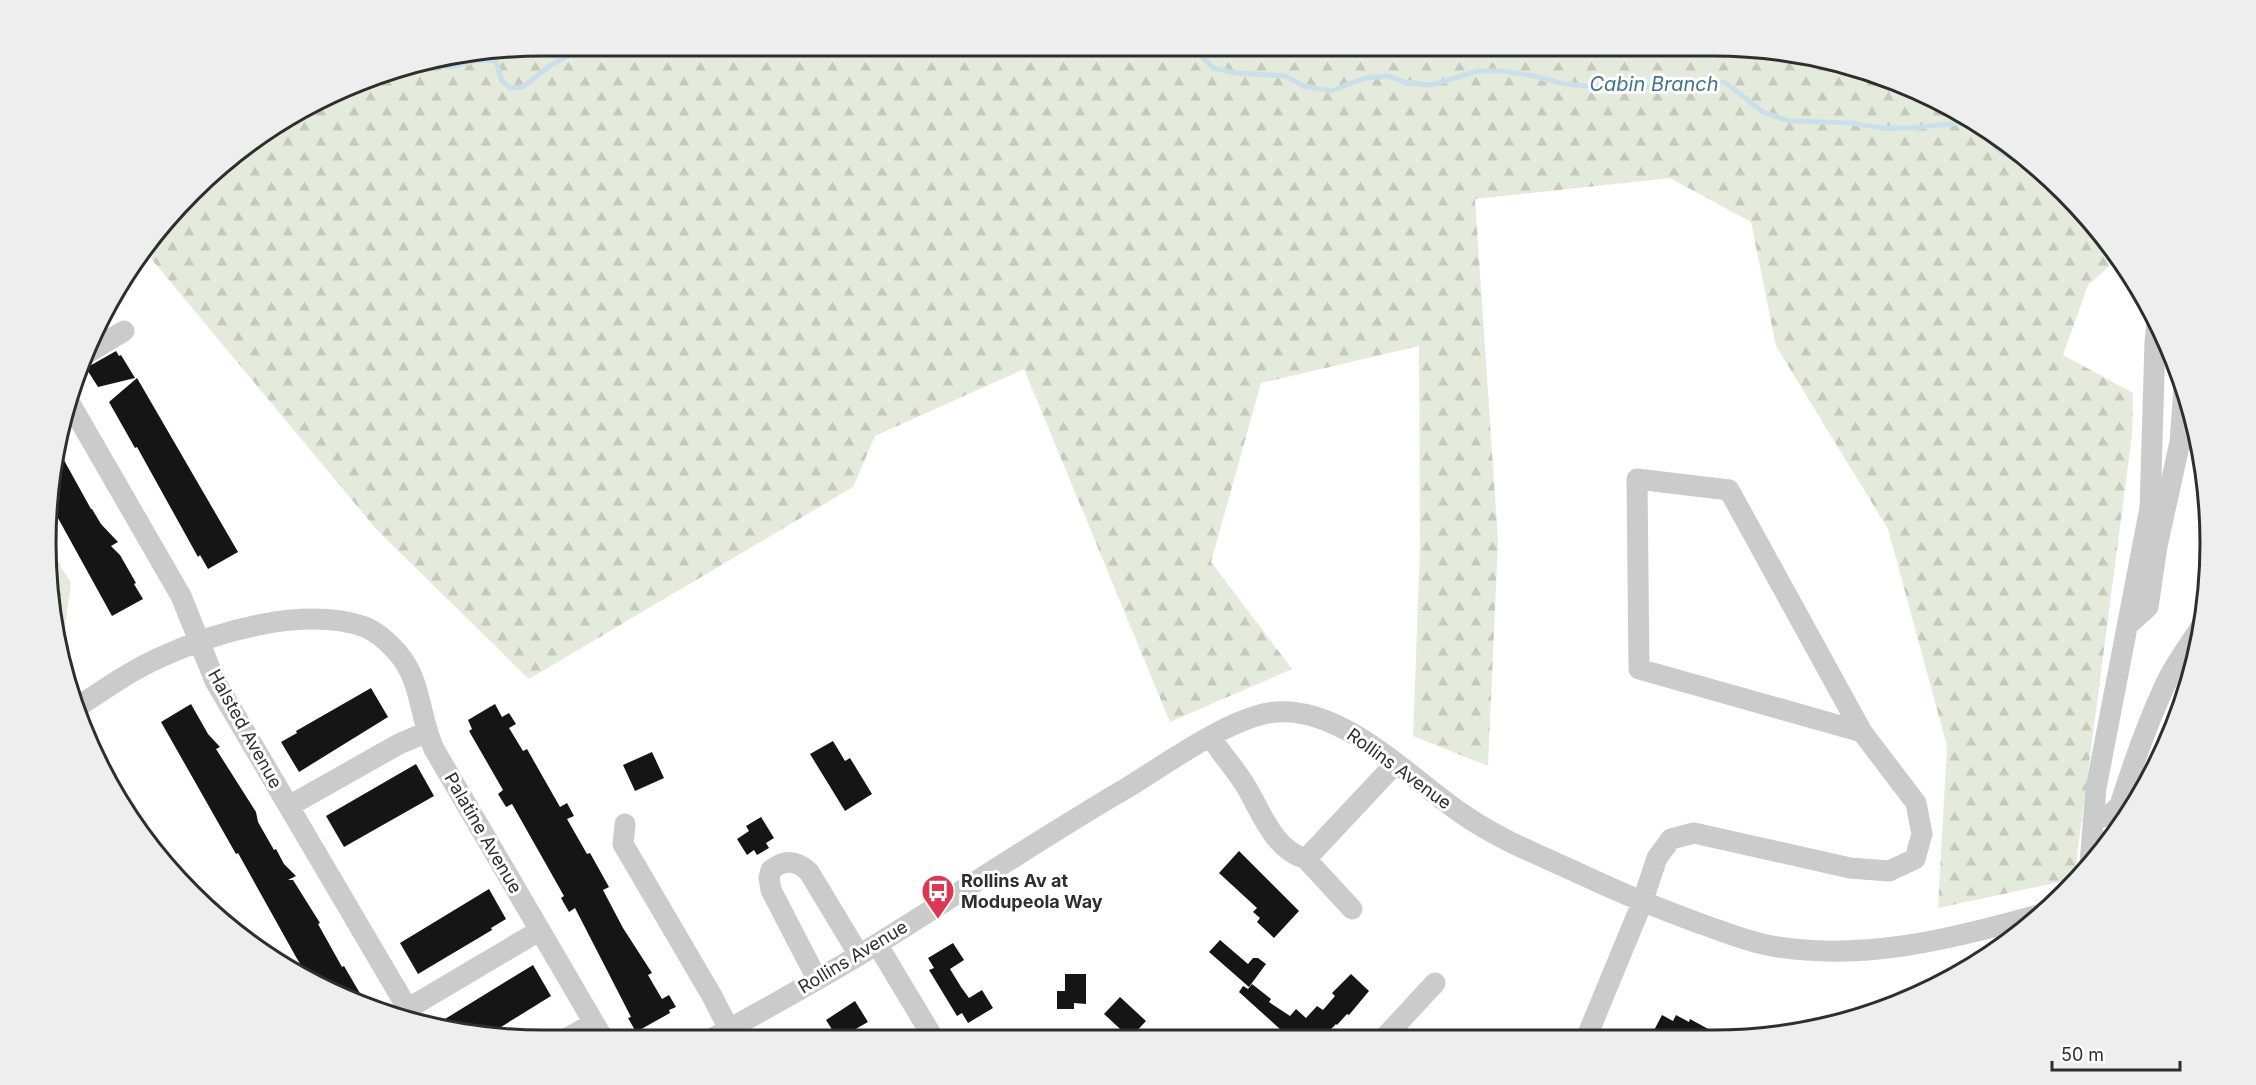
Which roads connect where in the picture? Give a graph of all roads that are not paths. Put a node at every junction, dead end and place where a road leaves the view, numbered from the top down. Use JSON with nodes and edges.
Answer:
{"nodes":[{"id":1,"x":124,"y":331,"type":"dead end"},
{"id":2,"x":2155,"y":339,"type":"edge"},
{"id":3,"x":97,"y":347,"type":"edge"},
{"id":4,"x":74,"y":410,"type":"edge"},
{"id":5,"x":2182,"y":410,"type":"edge"},
{"id":6,"x":2128,"y":625,"type":"junction"},
{"id":7,"x":201,"y":642,"type":"junction"},
{"id":8,"x":2189,"y":645,"type":"edge"},
{"id":9,"x":83,"y":703,"type":"edge"},
{"id":10,"x":426,"y":732,"type":"junction"},
{"id":11,"x":1862,"y":732,"type":"junction"},
{"id":12,"x":1211,"y":737,"type":"junction"},
{"id":13,"x":1395,"y":764,"type":"junction"},
{"id":14,"x":289,"y":806,"type":"junction"},
{"id":15,"x":2092,"y":821,"type":"junction"},
{"id":16,"x":625,"y":824,"type":"dead end"},
{"id":17,"x":2091,"y":851,"type":"edge"},
{"id":18,"x":1306,"y":859,"type":"junction"},
{"id":19,"x":1642,"y":903,"type":"junction"},
{"id":20,"x":1352,"y":909,"type":"dead end"},
{"id":21,"x":2023,"y":918,"type":"edge"},
{"id":22,"x":539,"y":931,"type":"junction"},
{"id":23,"x":868,"y":949,"type":"junction"},
{"id":24,"x":817,"y":979,"type":"junction"},
{"id":25,"x":1435,"y":983,"type":"dead end"},
{"id":26,"x":409,"y":1011,"type":"edge"},
{"id":27,"x":415,"y":1013,"type":"edge"},
{"id":28,"x":598,"y":1030,"type":"edge"},
{"id":29,"x":719,"y":1030,"type":"edge"},
{"id":30,"x":727,"y":1030,"type":"edge"},
{"id":31,"x":927,"y":1030,"type":"edge"},
{"id":32,"x":1391,"y":1030,"type":"edge"},
{"id":33,"x":1589,"y":1030,"type":"edge"}],
"edges":[{"from":1,"to":3,"type":"street"},
{"from":2,"to":6,"type":"street"},
{"from":4,"to":7,"type":"street","name":"Halsted Avenue"},
{"from":5,"to":6,"type":"street"},
{"from":6,"to":15,"type":"street"},
{"from":7,"to":9,"type":"street"},
{"from":7,"to":10,"type":"street","name":"Palatine Avenue"},
{"from":7,"to":14,"type":"street","name":"Halsted Avenue"},
{"from":8,"to":15,"type":"street"},
{"from":10,"to":14,"type":"street"},
{"from":10,"to":22,"type":"street","name":"Palatine Avenue"},
{"from":11,"to":11,"type":"street"},
{"from":11,"to":19,"type":"street"},
{"from":12,"to":13,"type":"street","name":"Rollins Avenue"},
{"from":12,"to":18,"type":"street"},
{"from":12,"to":23,"type":"street","name":"Rollins Avenue"},
{"from":13,"to":18,"type":"street"},
{"from":13,"to":19,"type":"street","name":"Rollins Avenue"},
{"from":14,"to":26,"type":"street","name":"Halsted Avenue"},
{"from":15,"to":17,"type":"street"},
{"from":16,"to":29,"type":"street"},
{"from":18,"to":20,"type":"street"},
{"from":19,"to":21,"type":"street","name":"Rollins Avenue"},
{"from":19,"to":33,"type":"street"},
{"from":22,"to":27,"type":"street"},
{"from":22,"to":28,"type":"street","name":"Palatine Avenue"},
{"from":23,"to":24,"type":"street","name":"Rollins Avenue"},
{"from":23,"to":24,"type":"street"},
{"from":23,"to":31,"type":"street"},
{"from":24,"to":30,"type":"street","name":"Rollins Avenue"},
{"from":25,"to":32,"type":"street"}]}
